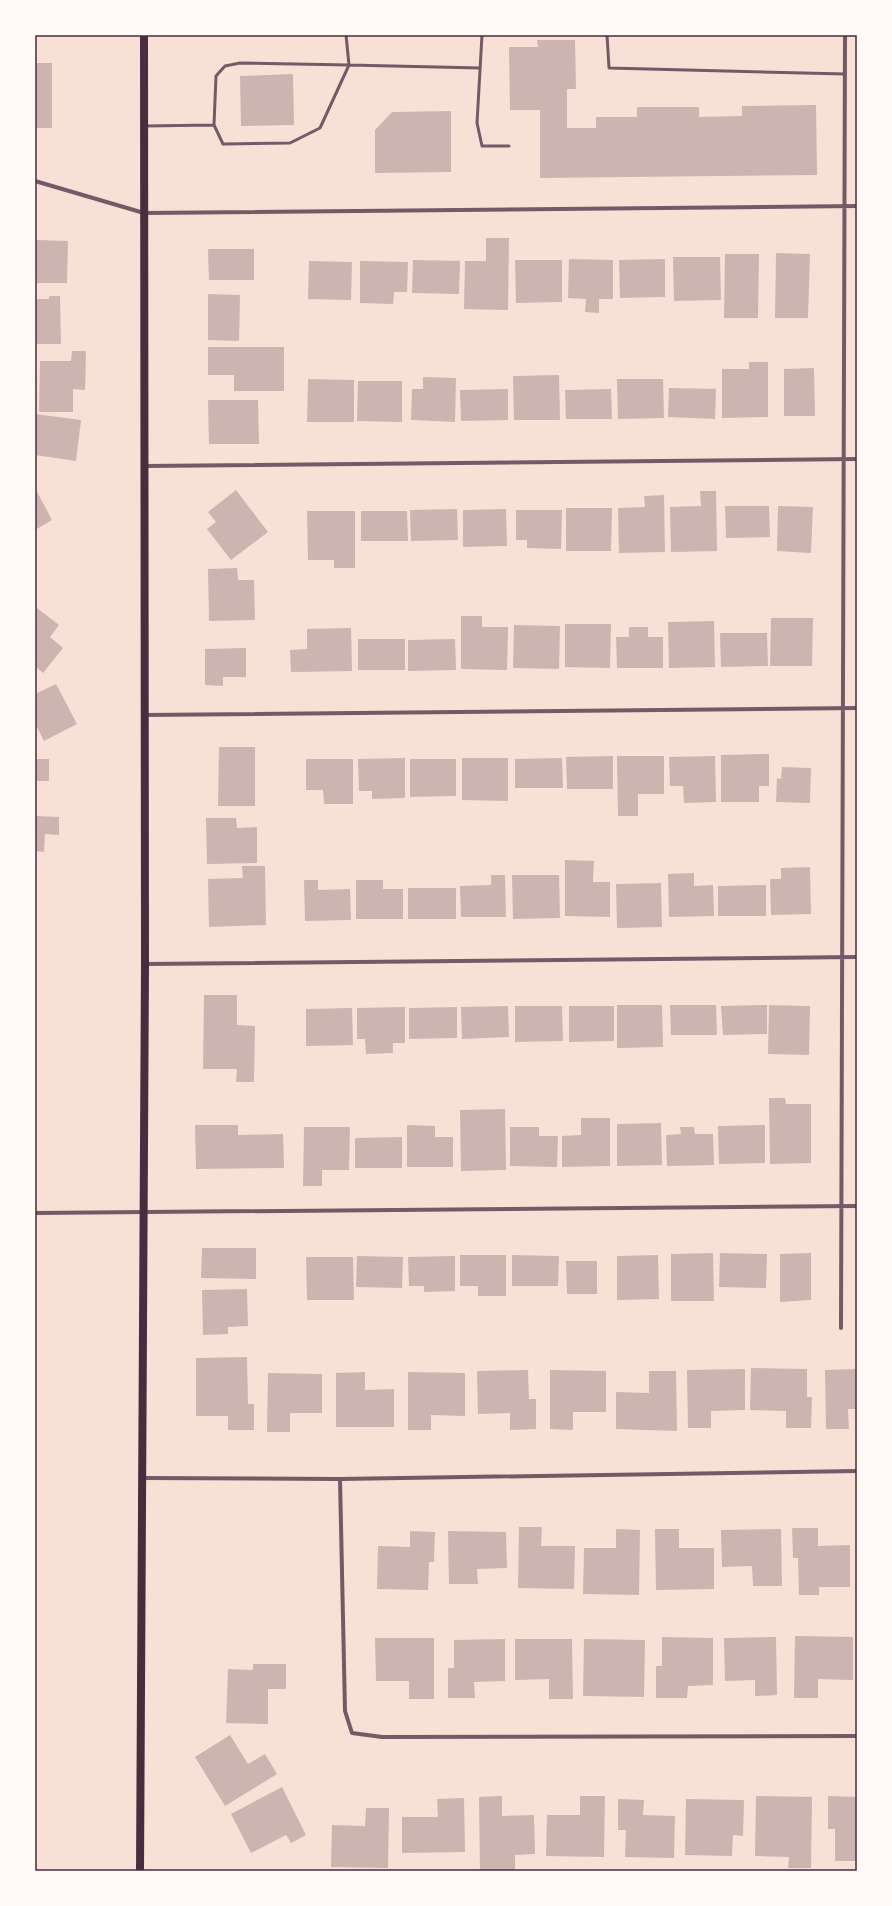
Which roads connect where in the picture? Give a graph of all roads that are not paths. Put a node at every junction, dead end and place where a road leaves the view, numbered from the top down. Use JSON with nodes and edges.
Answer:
{"nodes":[{"id":1,"x":144,"y":35,"type":"edge"},
{"id":2,"x":346,"y":35,"type":"edge"},
{"id":3,"x":482,"y":35,"type":"edge"},
{"id":4,"x":607,"y":35,"type":"edge"},
{"id":5,"x":846,"y":35,"type":"edge"},
{"id":6,"x":349,"y":65,"type":"junction"},
{"id":7,"x":480,"y":68,"type":"junction"},
{"id":8,"x":846,"y":74,"type":"junction"},
{"id":9,"x":214,"y":125,"type":"junction"},
{"id":10,"x":144,"y":126,"type":"junction"},
{"id":11,"x":509,"y":146,"type":"dead end"},
{"id":12,"x":35,"y":181,"type":"edge"},
{"id":13,"x":845,"y":206,"type":"junction"},
{"id":14,"x":857,"y":206,"type":"edge"},
{"id":15,"x":144,"y":213,"type":"junction"},
{"id":16,"x":844,"y":459,"type":"junction"},
{"id":17,"x":857,"y":459,"type":"edge"},
{"id":18,"x":144,"y":466,"type":"junction"},
{"id":19,"x":843,"y":708,"type":"junction"},
{"id":20,"x":857,"y":708,"type":"edge"},
{"id":21,"x":145,"y":715,"type":"junction"},
{"id":22,"x":842,"y":957,"type":"junction"},
{"id":23,"x":857,"y":957,"type":"edge"},
{"id":24,"x":145,"y":964,"type":"junction"},
{"id":25,"x":841,"y":1206,"type":"junction"},
{"id":26,"x":857,"y":1206,"type":"edge"},
{"id":27,"x":35,"y":1213,"type":"edge"},
{"id":28,"x":143,"y":1213,"type":"junction"},
{"id":29,"x":840,"y":1328,"type":"dead end"},
{"id":30,"x":857,"y":1471,"type":"edge"},
{"id":31,"x":142,"y":1478,"type":"junction"},
{"id":32,"x":340,"y":1479,"type":"junction"},
{"id":33,"x":857,"y":1736,"type":"edge"},
{"id":34,"x":140,"y":1871,"type":"edge"}],
"edges":[{"from":1,"to":10,"type":"main road"},
{"from":2,"to":6,"type":"lane"},
{"from":3,"to":7,"type":"lane"},
{"from":4,"to":8,"type":"lane"},
{"from":5,"to":8,"type":"street"},
{"from":6,"to":7,"type":"lane"},
{"from":6,"to":9,"type":"lane"},
{"from":6,"to":9,"type":"lane"},
{"from":7,"to":11,"type":"lane"},
{"from":8,"to":13,"type":"street"},
{"from":9,"to":10,"type":"lane"},
{"from":10,"to":15,"type":"main road"},
{"from":12,"to":15,"type":"street"},
{"from":13,"to":14,"type":"street"},
{"from":13,"to":15,"type":"street"},
{"from":13,"to":16,"type":"street"},
{"from":15,"to":18,"type":"main road"},
{"from":16,"to":17,"type":"street"},
{"from":16,"to":18,"type":"street"},
{"from":16,"to":19,"type":"street"},
{"from":18,"to":21,"type":"main road"},
{"from":19,"to":20,"type":"street"},
{"from":19,"to":21,"type":"street"},
{"from":19,"to":22,"type":"street"},
{"from":21,"to":24,"type":"main road"},
{"from":22,"to":23,"type":"street"},
{"from":22,"to":24,"type":"street"},
{"from":22,"to":25,"type":"street"},
{"from":24,"to":28,"type":"main road"},
{"from":25,"to":26,"type":"street"},
{"from":25,"to":28,"type":"street"},
{"from":25,"to":29,"type":"street"},
{"from":27,"to":28,"type":"street"},
{"from":28,"to":31,"type":"main road"},
{"from":30,"to":32,"type":"street"},
{"from":31,"to":32,"type":"street"},
{"from":31,"to":34,"type":"main road"},
{"from":32,"to":33,"type":"street"}]}
